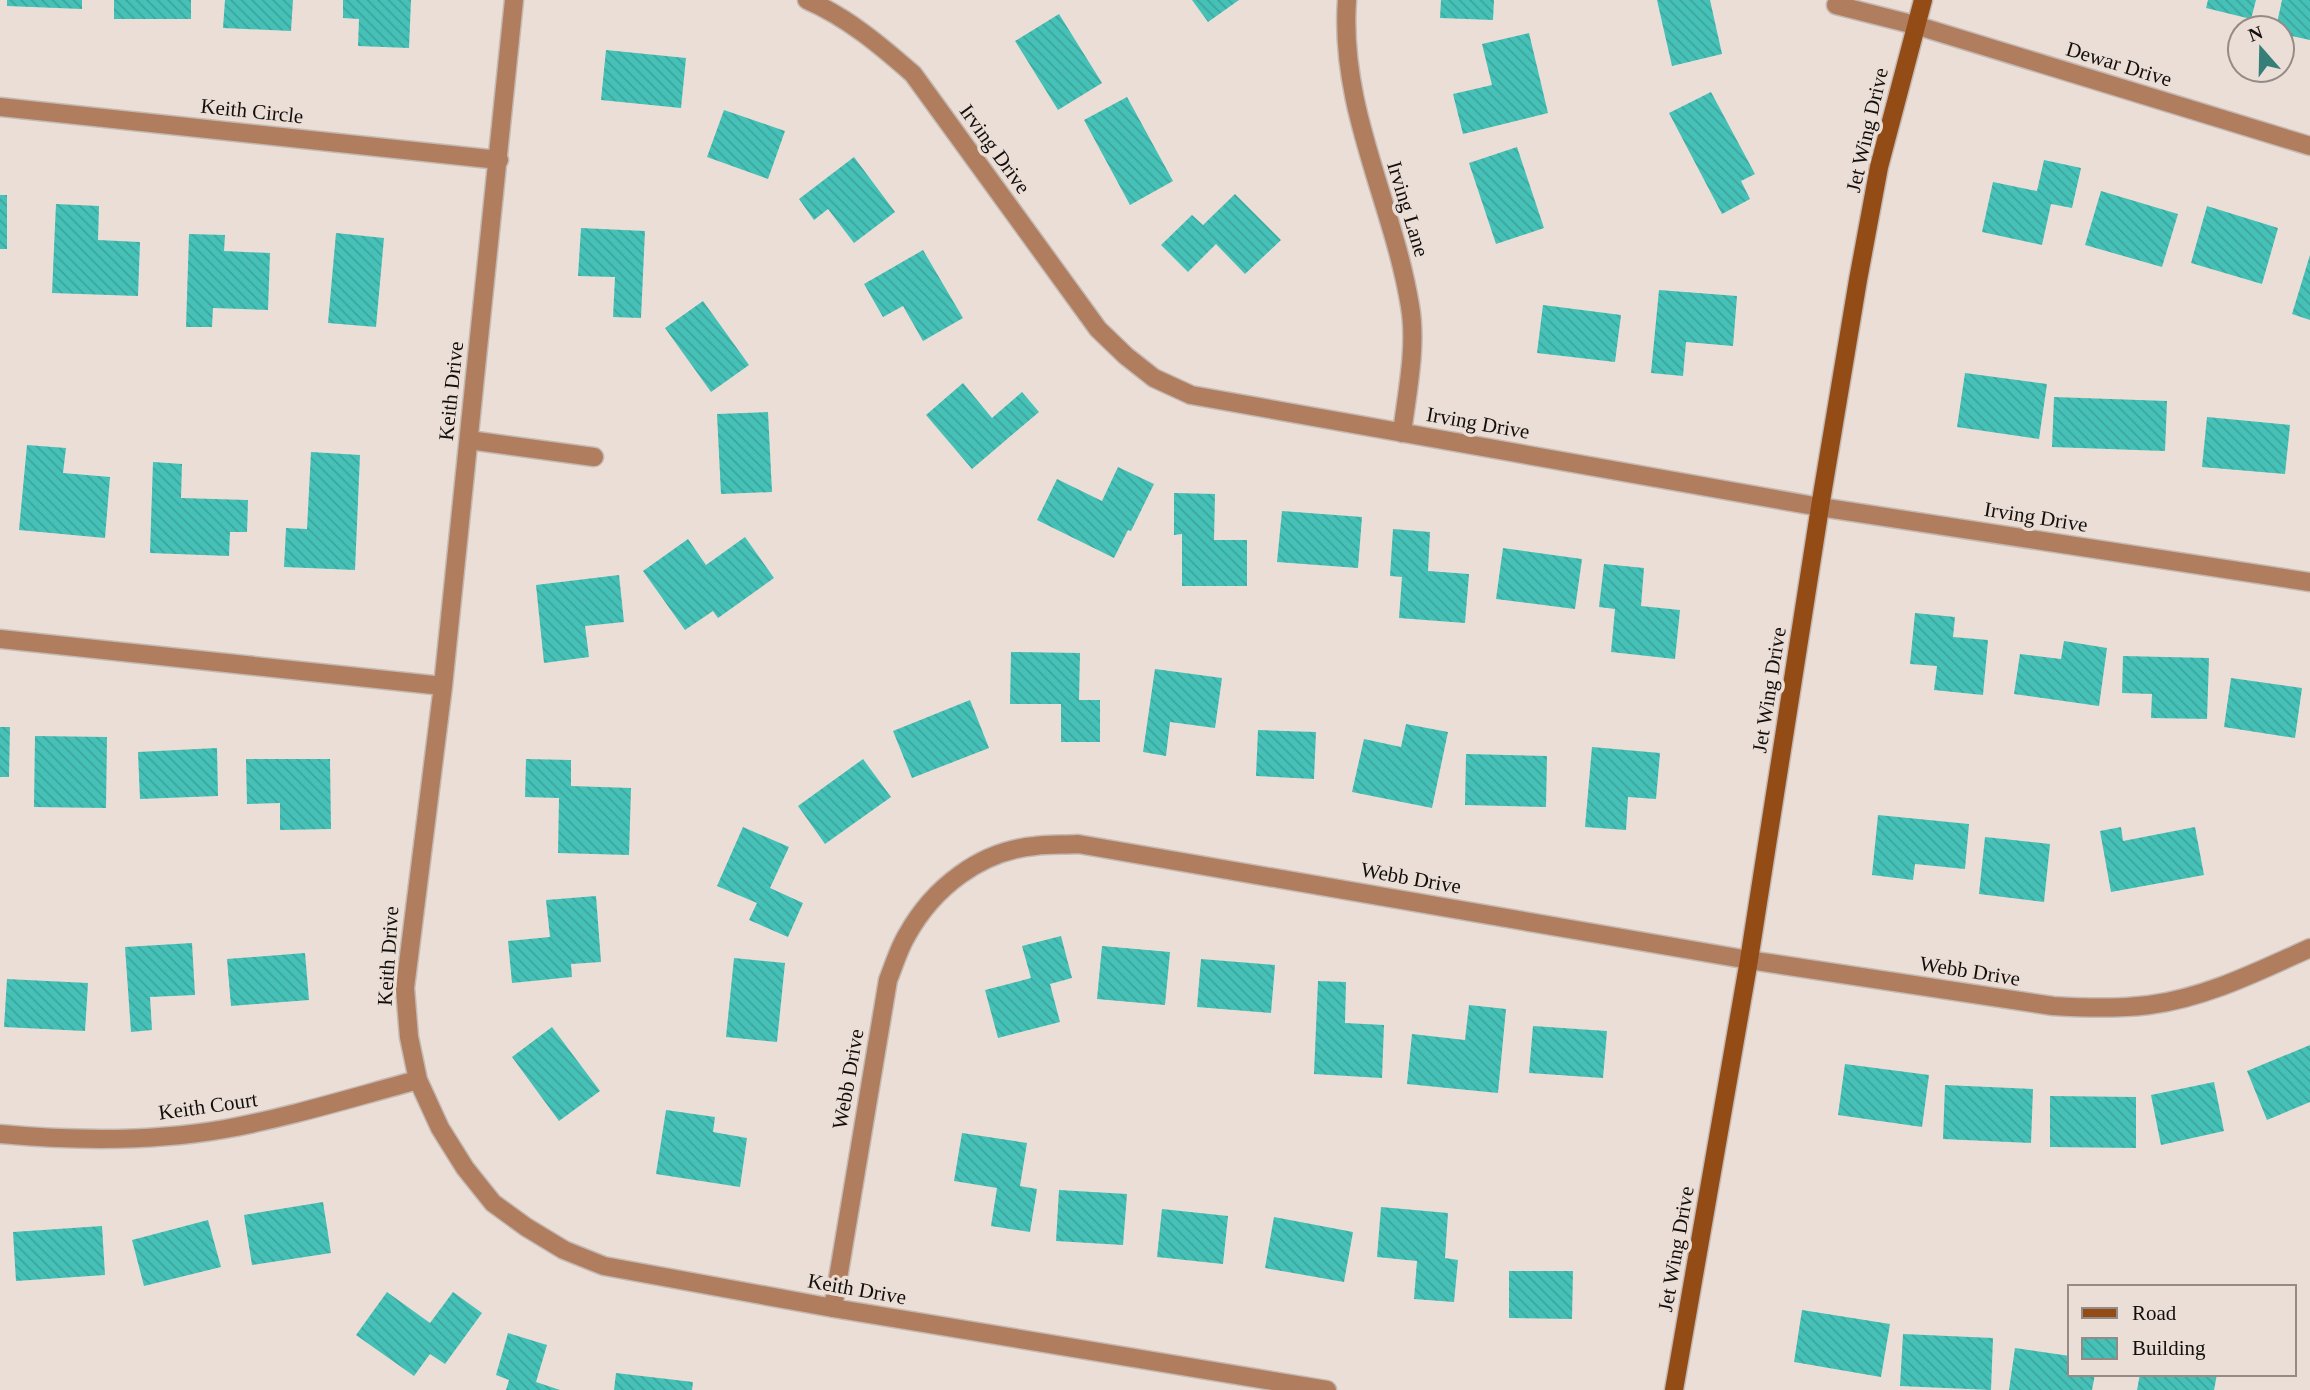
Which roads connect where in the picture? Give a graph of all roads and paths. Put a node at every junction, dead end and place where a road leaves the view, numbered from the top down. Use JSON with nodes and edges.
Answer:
{"nodes":[{"id":1,"x":514,"y":0,"type":"edge"},
{"id":2,"x":807,"y":0,"type":"edge"},
{"id":3,"x":1347,"y":0,"type":"edge"},
{"id":4,"x":1923,"y":0,"type":"edge"},
{"id":5,"x":1836,"y":5,"type":"dead end"},
{"id":6,"x":1915,"y":25,"type":"junction"},
{"id":7,"x":0,"y":107,"type":"edge"},
{"id":8,"x":2310,"y":146,"type":"edge"},
{"id":9,"x":499,"y":160,"type":"junction"},
{"id":10,"x":1402,"y":433,"type":"junction"},
{"id":11,"x":469,"y":440,"type":"junction"},
{"id":12,"x":594,"y":457,"type":"dead end"},
{"id":13,"x":1820,"y":507,"type":"junction"},
{"id":14,"x":2310,"y":582,"type":"edge"},
{"id":15,"x":0,"y":639,"type":"edge"},
{"id":16,"x":443,"y":687,"type":"junction"},
{"id":17,"x":2310,"y":948,"type":"edge"},
{"id":18,"x":1749,"y":960,"type":"junction"},
{"id":19,"x":418,"y":1080,"type":"junction"},
{"id":20,"x":0,"y":1135,"type":"edge"},
{"id":21,"x":833,"y":1308,"type":"junction"},
{"id":22,"x":1327,"y":1390,"type":"edge"},
{"id":23,"x":1674,"y":1390,"type":"edge"}],
"edges":[{"from":1,"to":9,"type":"street","name":"Keith Drive"},
{"from":2,"to":10,"type":"street","name":"Irving Drive"},
{"from":3,"to":10,"type":"street","name":"Irving Lane"},
{"from":4,"to":6,"type":"main road","name":"Jet Wing Drive"},
{"from":5,"to":6,"type":"street","name":"Dewar Drive"},
{"from":6,"to":8,"type":"street","name":"Dewar Drive"},
{"from":6,"to":13,"type":"main road","name":"Jet Wing Drive"},
{"from":7,"to":9,"type":"street","name":"Keith Circle"},
{"from":9,"to":11,"type":"street","name":"Keith Drive"},
{"from":10,"to":13,"type":"street","name":"Irving Drive"},
{"from":11,"to":12,"type":"street"},
{"from":11,"to":16,"type":"street","name":"Keith Drive"},
{"from":13,"to":14,"type":"street","name":"Irving Drive"},
{"from":13,"to":18,"type":"main road","name":"Jet Wing Drive"},
{"from":15,"to":16,"type":"street"},
{"from":16,"to":19,"type":"street","name":"Keith Drive"},
{"from":17,"to":18,"type":"street","name":"Webb Drive"},
{"from":18,"to":21,"type":"street","name":"Webb Drive"},
{"from":18,"to":23,"type":"main road","name":"Jet Wing Drive"},
{"from":19,"to":20,"type":"street","name":"Keith Court"},
{"from":19,"to":21,"type":"street","name":"Keith Drive"},
{"from":21,"to":22,"type":"street","name":"Keith Drive"}]}
